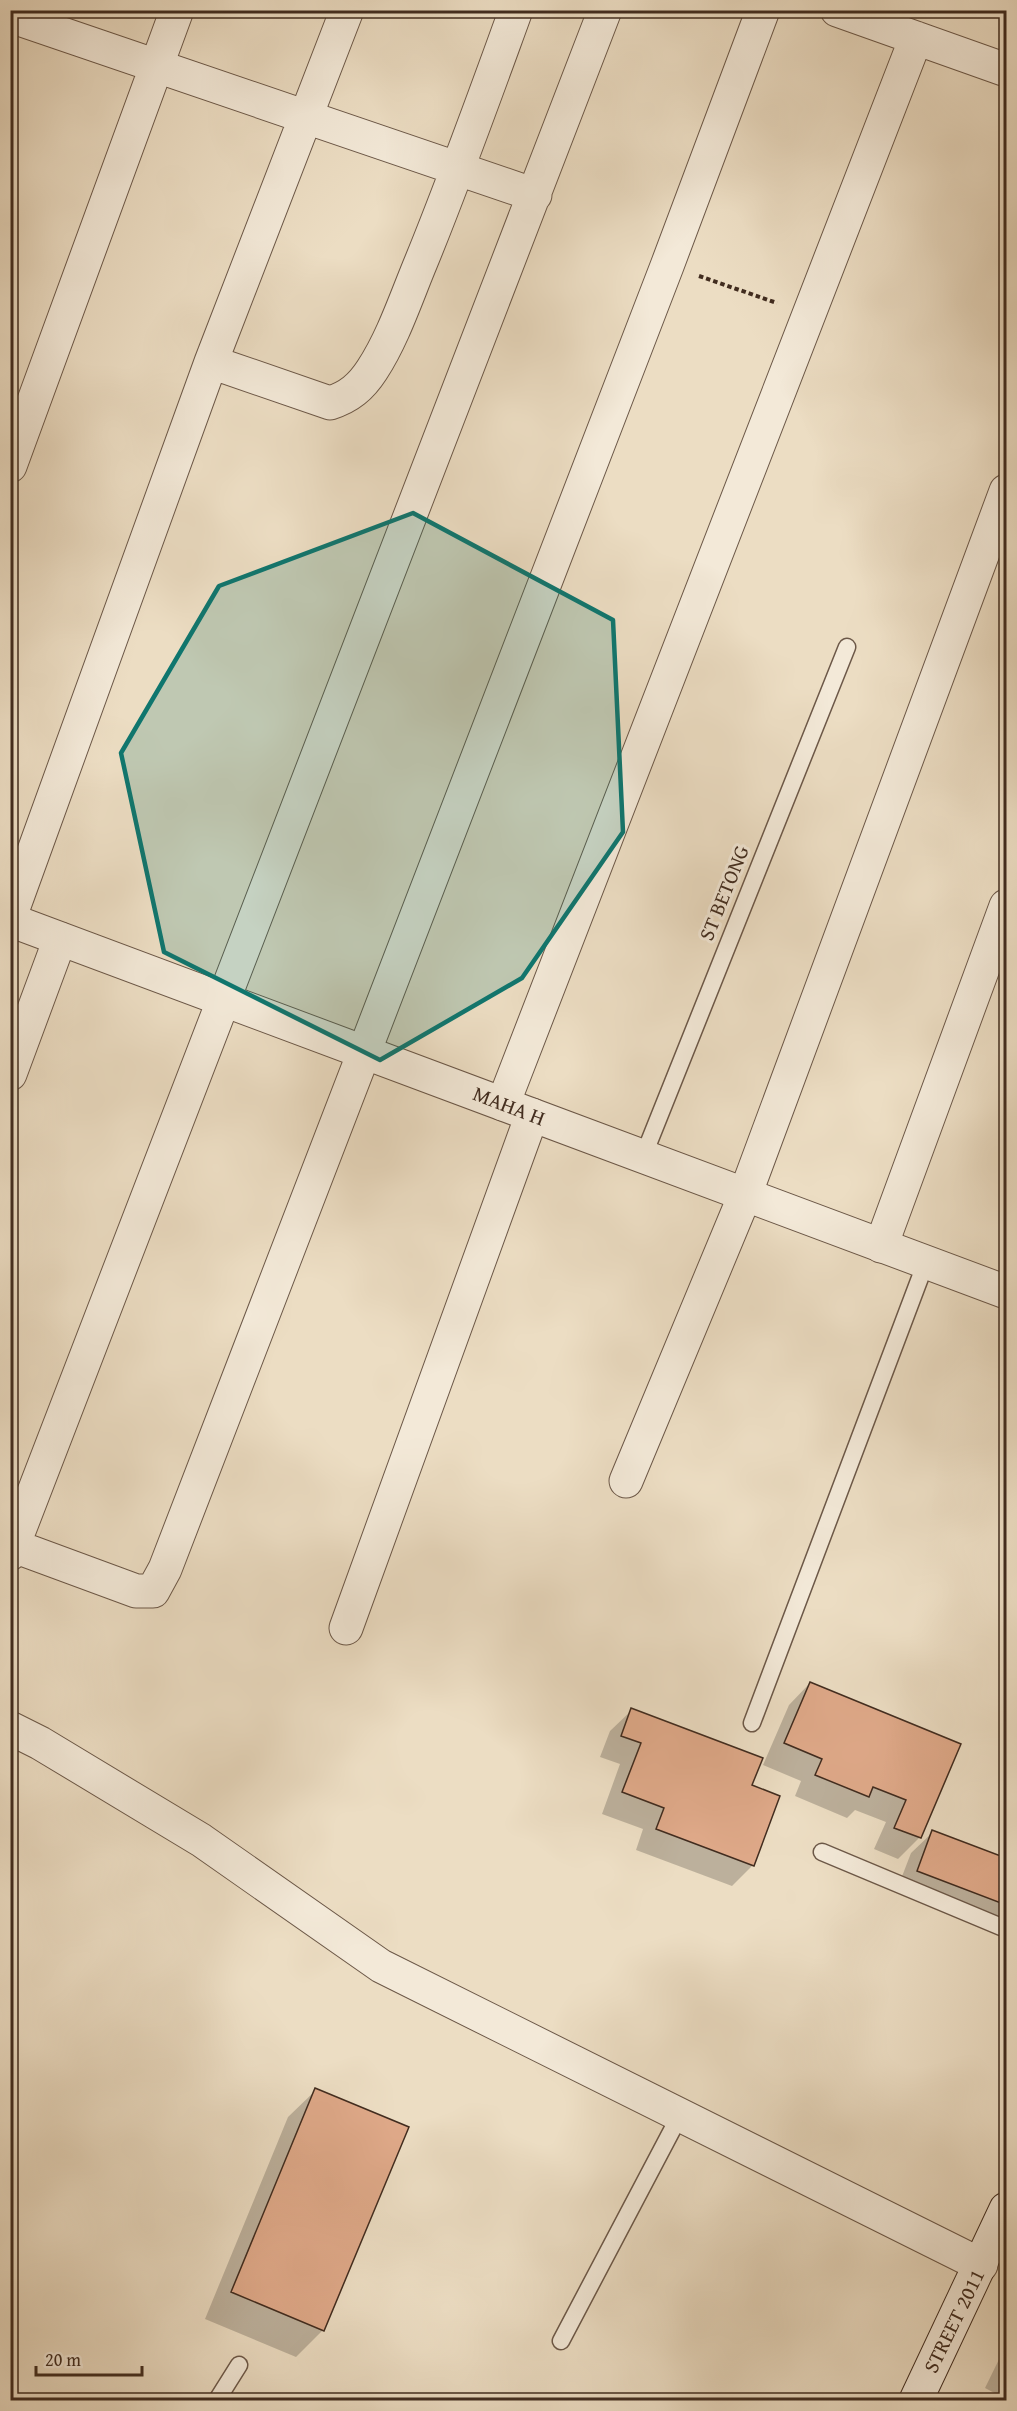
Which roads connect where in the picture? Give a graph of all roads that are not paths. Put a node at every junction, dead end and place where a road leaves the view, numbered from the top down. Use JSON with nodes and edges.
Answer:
{"nodes":[{"id":1,"x":177,"y":10,"type":"edge"},
{"id":2,"x":347,"y":10,"type":"edge"},
{"id":3,"x":516,"y":10,"type":"edge"},
{"id":4,"x":605,"y":10,"type":"edge"},
{"id":5,"x":763,"y":10,"type":"edge"},
{"id":6,"x":837,"y":10,"type":"edge"},
{"id":7,"x":15,"y":20,"type":"edge"},
{"id":8,"x":916,"y":38,"type":"junction"},
{"id":9,"x":156,"y":64,"type":"junction"},
{"id":10,"x":1005,"y":66,"type":"edge"},
{"id":11,"x":306,"y":117,"type":"junction"},
{"id":12,"x":459,"y":170,"type":"junction"},
{"id":13,"x":535,"y":195,"type":"junction"},
{"id":14,"x":211,"y":362,"type":"junction"},
{"id":15,"x":10,"y":466,"type":"edge"},
{"id":16,"x":1006,"y":491,"type":"edge"},
{"id":17,"x":847,"y":647,"type":"dead end"},
{"id":18,"x":1006,"y":906,"type":"edge"},
{"id":19,"x":10,"y":919,"type":"edge"},
{"id":20,"x":60,"y":939,"type":"junction"},
{"id":21,"x":225,"y":1000,"type":"junction"},
{"id":22,"x":362,"y":1052,"type":"junction"},
{"id":23,"x":10,"y":1074,"type":"edge"},
{"id":24,"x":518,"y":1110,"type":"junction"},
{"id":25,"x":643,"y":1156,"type":"junction"},
{"id":26,"x":745,"y":1195,"type":"junction"},
{"id":27,"x":882,"y":1246,"type":"junction"},
{"id":28,"x":926,"y":1262,"type":"junction"},
{"id":29,"x":1006,"y":1292,"type":"edge"},
{"id":30,"x":626,"y":1482,"type":"dead end"},
{"id":31,"x":12,"y":1550,"type":"edge"},
{"id":32,"x":346,"y":1628,"type":"dead end"},
{"id":33,"x":752,"y":1723,"type":"dead end"},
{"id":34,"x":10,"y":1728,"type":"edge"},
{"id":35,"x":822,"y":1852,"type":"dead end"},
{"id":36,"x":1006,"y":1929,"type":"edge"},
{"id":37,"x":680,"y":2115,"type":"junction"},
{"id":38,"x":1006,"y":2210,"type":"edge"},
{"id":39,"x":981,"y":2265,"type":"junction"},
{"id":40,"x":561,"y":2341,"type":"dead end"},
{"id":41,"x":239,"y":2365,"type":"dead end"},
{"id":42,"x":217,"y":2400,"type":"edge"},
{"id":43,"x":916,"y":2400,"type":"edge"}],
"edges":[{"from":1,"to":9,"type":"street"},
{"from":2,"to":11,"type":"street"},
{"from":3,"to":12,"type":"street"},
{"from":4,"to":13,"type":"street"},
{"from":5,"to":22,"type":"street"},
{"from":6,"to":8,"type":"street"},
{"from":7,"to":9,"type":"street"},
{"from":8,"to":10,"type":"street"},
{"from":8,"to":24,"type":"street"},
{"from":9,"to":11,"type":"street"},
{"from":9,"to":15,"type":"street"},
{"from":11,"to":12,"type":"street"},
{"from":11,"to":14,"type":"street"},
{"from":12,"to":13,"type":"street"},
{"from":12,"to":14,"type":"street"},
{"from":13,"to":21,"type":"street"},
{"from":14,"to":19,"type":"street"},
{"from":16,"to":26,"type":"street"},
{"from":17,"to":25,"type":"lane","name":"ST BETONG"},
{"from":18,"to":27,"type":"street"},
{"from":19,"to":20,"type":"street","name":"MAHA H"},
{"from":20,"to":21,"type":"street","name":"MAHA H"},
{"from":20,"to":23,"type":"street"},
{"from":21,"to":22,"type":"street","name":"MAHA H"},
{"from":21,"to":31,"type":"street"},
{"from":22,"to":24,"type":"street","name":"MAHA H"},
{"from":22,"to":31,"type":"street"},
{"from":24,"to":25,"type":"street","name":"MAHA H"},
{"from":24,"to":32,"type":"street"},
{"from":25,"to":26,"type":"street","name":"MAHA H"},
{"from":26,"to":27,"type":"street","name":"MAHA H"},
{"from":26,"to":30,"type":"street"},
{"from":27,"to":28,"type":"street","name":"MAHA H"},
{"from":28,"to":29,"type":"street","name":"MAHA H"},
{"from":28,"to":33,"type":"lane"},
{"from":34,"to":37,"type":"street"},
{"from":35,"to":36,"type":"lane"},
{"from":37,"to":39,"type":"street"},
{"from":37,"to":40,"type":"lane"},
{"from":38,"to":39,"type":"street","name":"STREET 2011"},
{"from":39,"to":43,"type":"street","name":"STREET 2011"},
{"from":41,"to":42,"type":"lane"}]}
